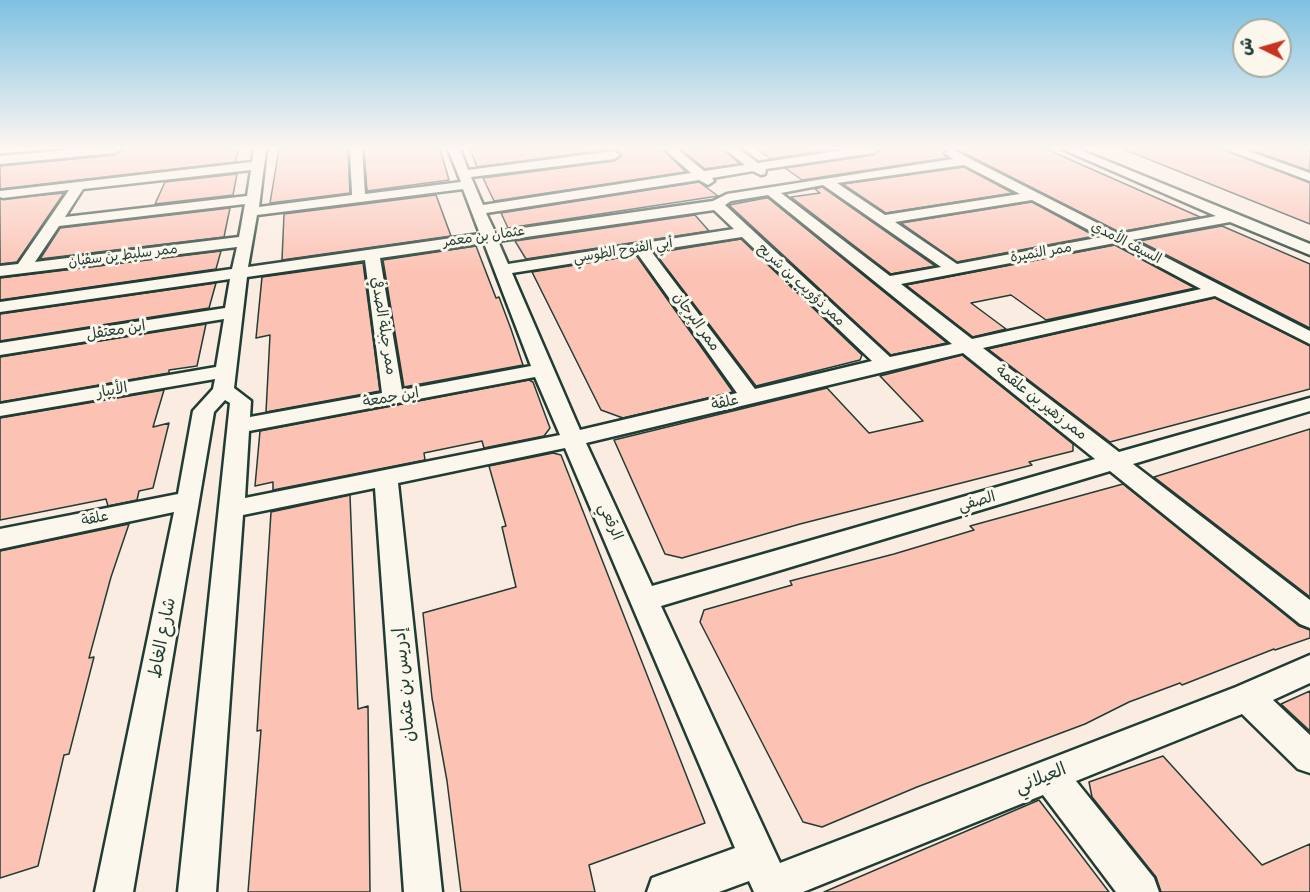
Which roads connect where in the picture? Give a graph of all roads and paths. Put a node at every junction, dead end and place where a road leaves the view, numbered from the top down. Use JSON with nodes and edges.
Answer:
{"nodes":[{"id":1,"x":778,"y":190,"type":"edge"},
{"id":2,"x":40,"y":191,"type":"edge"},
{"id":3,"x":76,"y":191,"type":"edge"},
{"id":4,"x":254,"y":191,"type":"edge"},
{"id":5,"x":359,"y":191,"type":"edge"},
{"id":6,"x":400,"y":191,"type":"edge"},
{"id":7,"x":470,"y":191,"type":"edge"},
{"id":8,"x":606,"y":191,"type":"edge"},
{"id":9,"x":713,"y":191,"type":"edge"},
{"id":10,"x":775,"y":191,"type":"edge"},
{"id":11,"x":839,"y":191,"type":"edge"},
{"id":12,"x":1023,"y":191,"type":"edge"},
{"id":13,"x":1168,"y":191,"type":"edge"},
{"id":14,"x":1197,"y":191,"type":"edge"},
{"id":15,"x":2,"y":196,"type":"edge"},
{"id":16,"x":1033,"y":196,"type":"junction"},
{"id":17,"x":359,"y":198,"type":"junction"},
{"id":18,"x":722,"y":202,"type":"junction"},
{"id":19,"x":252,"y":206,"type":"junction"},
{"id":20,"x":477,"y":210,"type":"junction"},
{"id":21,"x":1231,"y":217,"type":"junction"},
{"id":22,"x":882,"y":220,"type":"junction"},
{"id":23,"x":55,"y":222,"type":"junction"},
{"id":24,"x":745,"y":232,"type":"junction"},
{"id":25,"x":488,"y":236,"type":"junction"},
{"id":26,"x":1310,"y":237,"type":"edge"},
{"id":27,"x":1118,"y":239,"type":"junction"},
{"id":28,"x":246,"y":241,"type":"junction"},
{"id":29,"x":641,"y":248,"type":"junction"},
{"id":30,"x":1310,"y":250,"type":"edge"},
{"id":31,"x":372,"y":254,"type":"junction"},
{"id":32,"x":23,"y":268,"type":"junction"},
{"id":33,"x":954,"y":269,"type":"junction"},
{"id":34,"x":501,"y":270,"type":"junction"},
{"id":35,"x":0,"y":271,"type":"edge"},
{"id":36,"x":239,"y":273,"type":"junction"},
{"id":37,"x":887,"y":282,"type":"junction"},
{"id":38,"x":1218,"y":290,"type":"junction"},
{"id":39,"x":0,"y":307,"type":"edge"},
{"id":40,"x":233,"y":312,"type":"junction"},
{"id":41,"x":1310,"y":338,"type":"edge"},
{"id":42,"x":969,"y":346,"type":"junction"},
{"id":43,"x":0,"y":349,"type":"edge"},
{"id":44,"x":886,"y":364,"type":"junction"},
{"id":45,"x":542,"y":370,"type":"junction"},
{"id":46,"x":224,"y":381,"type":"junction"},
{"id":47,"x":393,"y":397,"type":"junction"},
{"id":48,"x":750,"y":397,"type":"junction"},
{"id":49,"x":1310,"y":404,"type":"edge"},
{"id":50,"x":0,"y":410,"type":"edge"},
{"id":51,"x":239,"y":426,"type":"junction"},
{"id":52,"x":573,"y":439,"type":"junction"},
{"id":53,"x":1115,"y":462,"type":"junction"},
{"id":54,"x":386,"y":478,"type":"junction"},
{"id":55,"x":189,"y":500,"type":"junction"},
{"id":56,"x":231,"y":509,"type":"junction"},
{"id":57,"x":0,"y":539,"type":"edge"},
{"id":58,"x":644,"y":600,"type":"junction"},
{"id":59,"x":1310,"y":616,"type":"edge"},
{"id":60,"x":1310,"y":668,"type":"edge"},
{"id":61,"x":1247,"y":697,"type":"junction"},
{"id":62,"x":1310,"y":757,"type":"edge"},
{"id":63,"x":1050,"y":776,"type":"junction"},
{"id":64,"x":767,"y":879,"type":"edge"},
{"id":65,"x":114,"y":892,"type":"edge"},
{"id":66,"x":197,"y":892,"type":"edge"},
{"id":67,"x":423,"y":892,"type":"edge"},
{"id":68,"x":666,"y":892,"type":"edge"},
{"id":69,"x":1140,"y":892,"type":"edge"}],
"edges":[{"from":1,"to":37,"type":"street","name":"ممر زهير بن علقمة"},
{"from":2,"to":15,"type":"street"},
{"from":3,"to":23,"type":"street"},
{"from":4,"to":19,"type":"street"},
{"from":5,"to":17,"type":"street"},
{"from":6,"to":17,"type":"street"},
{"from":7,"to":20,"type":"street","name":"الرقعي"},
{"from":8,"to":20,"type":"street"},
{"from":9,"to":18,"type":"street","name":"ممر ذؤويب بن شريح"},
{"from":10,"to":18,"type":"street","name":"عثمان بن معمر"},
{"from":11,"to":22,"type":"street"},
{"from":12,"to":16,"type":"street","name":"السيف الأمدي"},
{"from":13,"to":21,"type":"street"},
{"from":14,"to":26,"type":"street"},
{"from":16,"to":22,"type":"street"},
{"from":16,"to":27,"type":"street","name":"السيف الأمدي"},
{"from":17,"to":19,"type":"street"},
{"from":18,"to":24,"type":"street","name":"ممر ذؤويب بن شريح"},
{"from":18,"to":25,"type":"street","name":"عثمان بن معمر"},
{"from":19,"to":23,"type":"street"},
{"from":19,"to":28,"type":"street"},
{"from":20,"to":25,"type":"street","name":"الرقعي"},
{"from":21,"to":27,"type":"street","name":"ممر النميرة"},
{"from":21,"to":30,"type":"street"},
{"from":22,"to":33,"type":"street"},
{"from":23,"to":32,"type":"street"},
{"from":24,"to":29,"type":"street","name":"أبي الفتوح الطوسي"},
{"from":24,"to":44,"type":"street","name":"ممر ذؤويب بن شريح"},
{"from":25,"to":31,"type":"street","name":"عثمان بن معمر"},
{"from":25,"to":34,"type":"street","name":"الرقعي"},
{"from":27,"to":33,"type":"street","name":"ممر النميرة"},
{"from":27,"to":38,"type":"street","name":"السيف الأمدي"},
{"from":28,"to":32,"type":"street","name":"ممر سليط بن سفيان"},
{"from":28,"to":36,"type":"street"},
{"from":29,"to":34,"type":"street","name":"أبي الفتوح الطوسي"},
{"from":29,"to":48,"type":"street","name":"ممر البرجان"},
{"from":31,"to":36,"type":"street","name":"عثمان بن معمر"},
{"from":31,"to":47,"type":"street","name":"ممر جبلة الصدفي"},
{"from":32,"to":35,"type":"street","name":"ممر سليط بن سفيان"},
{"from":33,"to":37,"type":"street","name":"ممر النميرة"},
{"from":34,"to":45,"type":"street","name":"الرقعي"},
{"from":36,"to":39,"type":"street","name":"عثمان بن معمر"},
{"from":36,"to":40,"type":"street"},
{"from":37,"to":42,"type":"street","name":"ممر زهير بن علقمة"},
{"from":38,"to":41,"type":"street","name":"السيف الأمدي"},
{"from":38,"to":42,"type":"street","name":"علقة"},
{"from":40,"to":43,"type":"street","name":"ابن معتقل"},
{"from":40,"to":46,"type":"street"},
{"from":42,"to":44,"type":"street","name":"علقة"},
{"from":42,"to":53,"type":"street","name":"ممر زهير بن علقمة"},
{"from":44,"to":48,"type":"street","name":"علقة"},
{"from":45,"to":47,"type":"street","name":"ابن جمعة"},
{"from":45,"to":52,"type":"street","name":"الرقعي"},
{"from":46,"to":50,"type":"street","name":"الأبيار"},
{"from":46,"to":51,"type":"street"},
{"from":46,"to":55,"type":"street","name":"شارع الغاط"},
{"from":47,"to":51,"type":"street","name":"ابن جمعة"},
{"from":48,"to":52,"type":"street","name":"علقة"},
{"from":49,"to":53,"type":"street","name":"الصفي"},
{"from":51,"to":56,"type":"street"},
{"from":52,"to":54,"type":"street","name":"علقة"},
{"from":52,"to":58,"type":"street","name":"الرقعي"},
{"from":53,"to":58,"type":"street","name":"الصفي"},
{"from":53,"to":59,"type":"street","name":"ممر زهير بن علقمة"},
{"from":54,"to":56,"type":"street","name":"علقة"},
{"from":54,"to":67,"type":"street","name":"إدريس بن عثمان"},
{"from":55,"to":57,"type":"street","name":"علقة"},
{"from":55,"to":65,"type":"street","name":"شارع الغاط"},
{"from":56,"to":66,"type":"street"},
{"from":58,"to":64,"type":"street","name":"الرقعي"},
{"from":60,"to":61,"type":"street","name":"العيلاني"},
{"from":61,"to":62,"type":"street"},
{"from":61,"to":63,"type":"street","name":"العيلاني"},
{"from":63,"to":64,"type":"street","name":"العيلاني"},
{"from":63,"to":69,"type":"street"},
{"from":64,"to":68,"type":"street","name":"العيلاني"}]}
